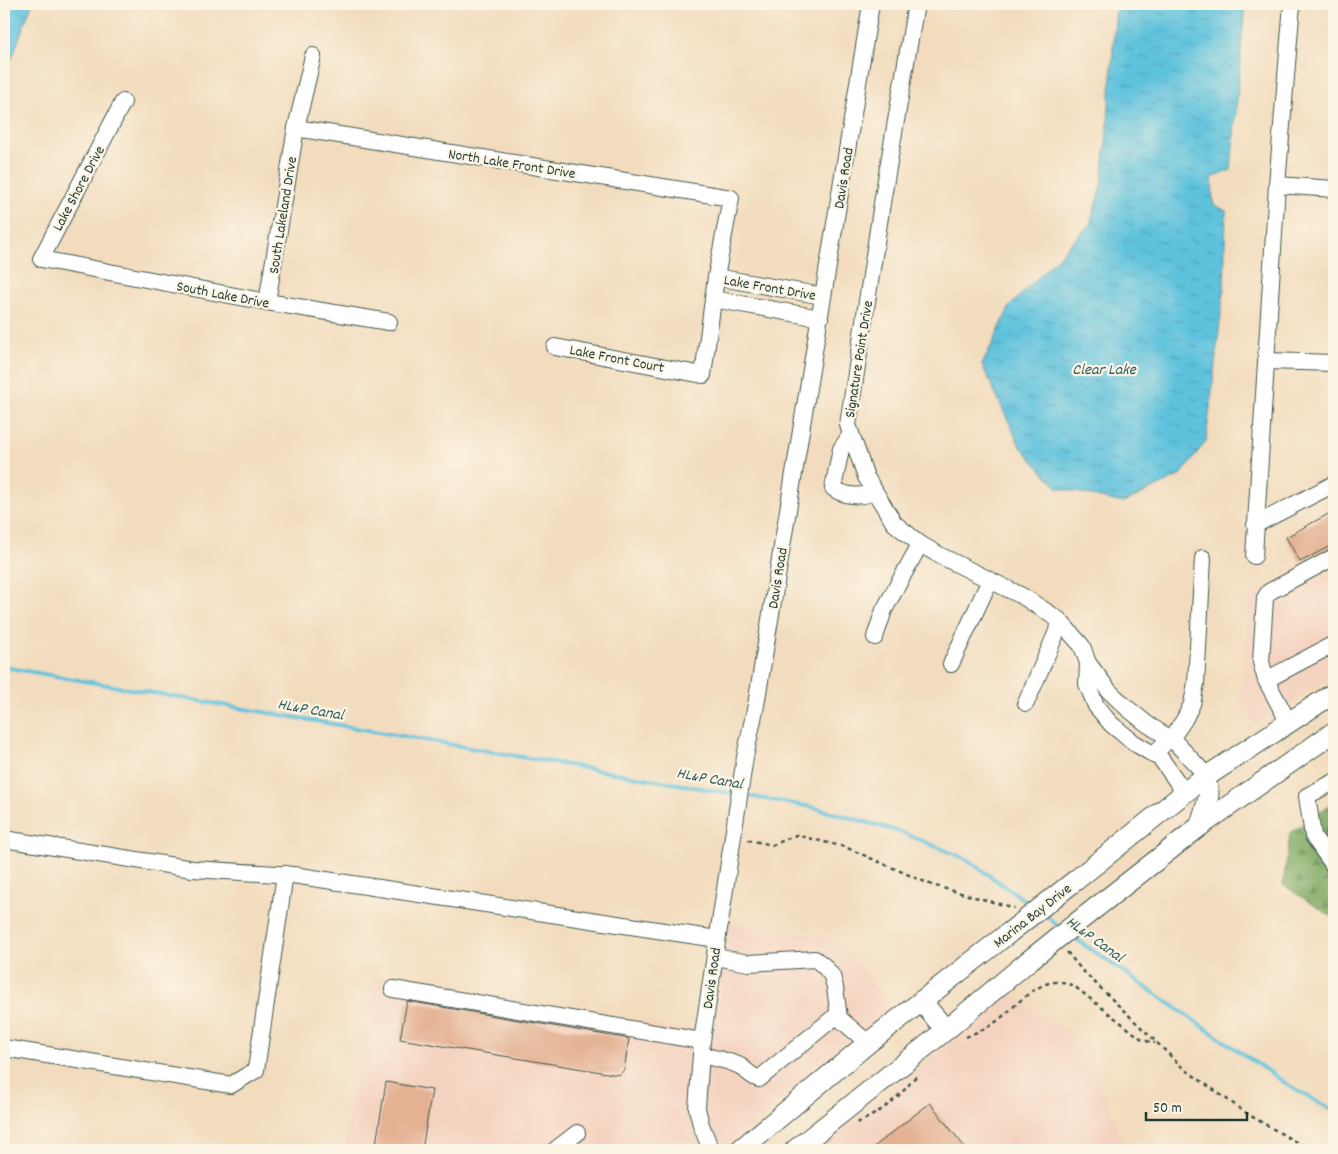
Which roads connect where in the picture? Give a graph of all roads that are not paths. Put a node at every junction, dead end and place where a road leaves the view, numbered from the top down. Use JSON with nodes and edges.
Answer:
{"nodes":[{"id":1,"x":871,"y":4,"type":"edge"},
{"id":2,"x":916,"y":4,"type":"edge"},
{"id":3,"x":1292,"y":4,"type":"edge"},
{"id":4,"x":313,"y":56,"type":"dead end"},
{"id":5,"x":123,"y":102,"type":"dead end"},
{"id":6,"x":296,"y":128,"type":"junction"},
{"id":7,"x":1277,"y":185,"type":"junction"},
{"id":8,"x":1334,"y":189,"type":"edge"},
{"id":9,"x":728,"y":198,"type":"joint"},
{"id":10,"x":57,"y":262,"type":"joint"},
{"id":11,"x":716,"y":278,"type":"junction"},
{"id":12,"x":823,"y":296,"type":"junction"},
{"id":13,"x":713,"y":299,"type":"junction"},
{"id":14,"x":267,"y":302,"type":"junction"},
{"id":15,"x":820,"y":318,"type":"junction"},
{"id":16,"x":389,"y":322,"type":"dead end"},
{"id":17,"x":555,"y":347,"type":"dead end"},
{"id":18,"x":1267,"y":361,"type":"junction"},
{"id":19,"x":1334,"y":363,"type":"edge"},
{"id":20,"x":851,"y":434,"type":"junction"},
{"id":21,"x":1334,"y":484,"type":"edge"},
{"id":22,"x":874,"y":490,"type":"junction"},
{"id":23,"x":1255,"y":525,"type":"junction"},
{"id":24,"x":920,"y":544,"type":"junction"},
{"id":25,"x":1254,"y":556,"type":"dead end"},
{"id":26,"x":1334,"y":557,"type":"edge"},
{"id":27,"x":1203,"y":558,"type":"dead end"},
{"id":28,"x":990,"y":580,"type":"junction"},
{"id":29,"x":1061,"y":622,"type":"junction"},
{"id":30,"x":875,"y":637,"type":"dead end"},
{"id":31,"x":1334,"y":644,"type":"edge"},
{"id":32,"x":1088,"y":663,"type":"junction"},
{"id":33,"x":951,"y":664,"type":"dead end"},
{"id":34,"x":1266,"y":680,"type":"junction"},
{"id":35,"x":1334,"y":693,"type":"edge"},
{"id":36,"x":1026,"y":703,"type":"dead end"},
{"id":37,"x":1289,"y":722,"type":"junction"},
{"id":38,"x":1334,"y":732,"type":"edge"},
{"id":39,"x":1168,"y":738,"type":"junction"},
{"id":40,"x":1152,"y":755,"type":"junction"},
{"id":41,"x":1334,"y":782,"type":"edge"},
{"id":42,"x":1197,"y":784,"type":"junction"},
{"id":43,"x":1200,"y":826,"type":"junction"},
{"id":44,"x":4,"y":839,"type":"edge"},
{"id":45,"x":1334,"y":866,"type":"edge"},
{"id":46,"x":285,"y":874,"type":"junction"},
{"id":47,"x":717,"y":939,"type":"junction"},
{"id":48,"x":714,"y":957,"type":"junction"},
{"id":49,"x":393,"y":990,"type":"dead end"},
{"id":50,"x":921,"y":1001,"type":"junction"},
{"id":51,"x":839,"y":1018,"type":"junction"},
{"id":52,"x":946,"y":1030,"type":"junction"},
{"id":53,"x":868,"y":1044,"type":"junction"},
{"id":54,"x":4,"y":1048,"type":"edge"},
{"id":55,"x":701,"y":1048,"type":"junction"},
{"id":56,"x":577,"y":1133,"type":"dead end"},
{"id":57,"x":555,"y":1150,"type":"edge"},
{"id":58,"x":713,"y":1150,"type":"edge"},
{"id":59,"x":740,"y":1150,"type":"edge"},
{"id":60,"x":795,"y":1150,"type":"edge"}],
"edges":[{"from":1,"to":12,"type":"street","name":"Davis Road"},
{"from":2,"to":20,"type":"street","name":"Signature Point Drive"},
{"from":3,"to":7,"type":"street"},
{"from":4,"to":6,"type":"street","name":"South Lakeland Drive"},
{"from":5,"to":10,"type":"street","name":"Lake Shore Drive"},
{"from":6,"to":9,"type":"street","name":"North Lake Front Drive"},
{"from":6,"to":14,"type":"street","name":"South Lakeland Drive"},
{"from":7,"to":8,"type":"street"},
{"from":7,"to":18,"type":"street"},
{"from":9,"to":11,"type":"street","name":"Lake Front Drive"},
{"from":10,"to":14,"type":"street","name":"South Lake Drive"},
{"from":11,"to":12,"type":"street","name":"Lake Front Drive"},
{"from":11,"to":13,"type":"street","name":"Lake Front Drive"},
{"from":12,"to":15,"type":"street","name":"Davis Road"},
{"from":13,"to":15,"type":"street","name":"Lake Front Drive"},
{"from":13,"to":17,"type":"street","name":"Lake Front Court"},
{"from":14,"to":16,"type":"street","name":"South Lake Drive"},
{"from":15,"to":47,"type":"street","name":"Davis Road"},
{"from":18,"to":19,"type":"street"},
{"from":18,"to":23,"type":"street"},
{"from":20,"to":22,"type":"street","name":"Signature Point Drive"},
{"from":20,"to":22,"type":"street"},
{"from":21,"to":23,"type":"street"},
{"from":22,"to":24,"type":"street","name":"Signature Point Drive"},
{"from":23,"to":25,"type":"street"},
{"from":24,"to":28,"type":"street","name":"Signature Point Drive"},
{"from":24,"to":30,"type":"street"},
{"from":26,"to":34,"type":"street"},
{"from":27,"to":39,"type":"street"},
{"from":28,"to":29,"type":"street","name":"Signature Point Drive"},
{"from":28,"to":33,"type":"street"},
{"from":29,"to":32,"type":"street","name":"Signature Point Drive"},
{"from":29,"to":36,"type":"street"},
{"from":31,"to":34,"type":"street"},
{"from":32,"to":39,"type":"street","name":"Signature Point Drive"},
{"from":32,"to":40,"type":"street","name":"Signature Point Drive"},
{"from":34,"to":37,"type":"street"},
{"from":35,"to":37,"type":"main road","name":"Marina Bay Drive"},
{"from":37,"to":42,"type":"main road","name":"Marina Bay Drive"},
{"from":38,"to":43,"type":"main road"},
{"from":39,"to":40,"type":"street"},
{"from":39,"to":42,"type":"street","name":"Signature Point Drive"},
{"from":40,"to":42,"type":"street","name":"Signature Point Drive"},
{"from":41,"to":45,"type":"street"},
{"from":42,"to":43,"type":"main road"},
{"from":42,"to":50,"type":"main road","name":"Marina Bay Drive","bridge":true},
{"from":43,"to":52,"type":"main road","bridge":true},
{"from":44,"to":46,"type":"street"},
{"from":46,"to":47,"type":"street"},
{"from":46,"to":54,"type":"street"},
{"from":47,"to":48,"type":"street","name":"Davis Road"},
{"from":48,"to":51,"type":"street"},
{"from":48,"to":55,"type":"street","name":"Davis Road"},
{"from":49,"to":55,"type":"street"},
{"from":50,"to":52,"type":"main road"},
{"from":50,"to":53,"type":"main road","name":"Marina Bay Drive"},
{"from":51,"to":53,"type":"street"},
{"from":51,"to":55,"type":"street"},
{"from":52,"to":60,"type":"main road"},
{"from":53,"to":59,"type":"main road","name":"Marina Bay Drive"},
{"from":55,"to":58,"type":"street","name":"Davis Road"},
{"from":56,"to":57,"type":"street"}]}
